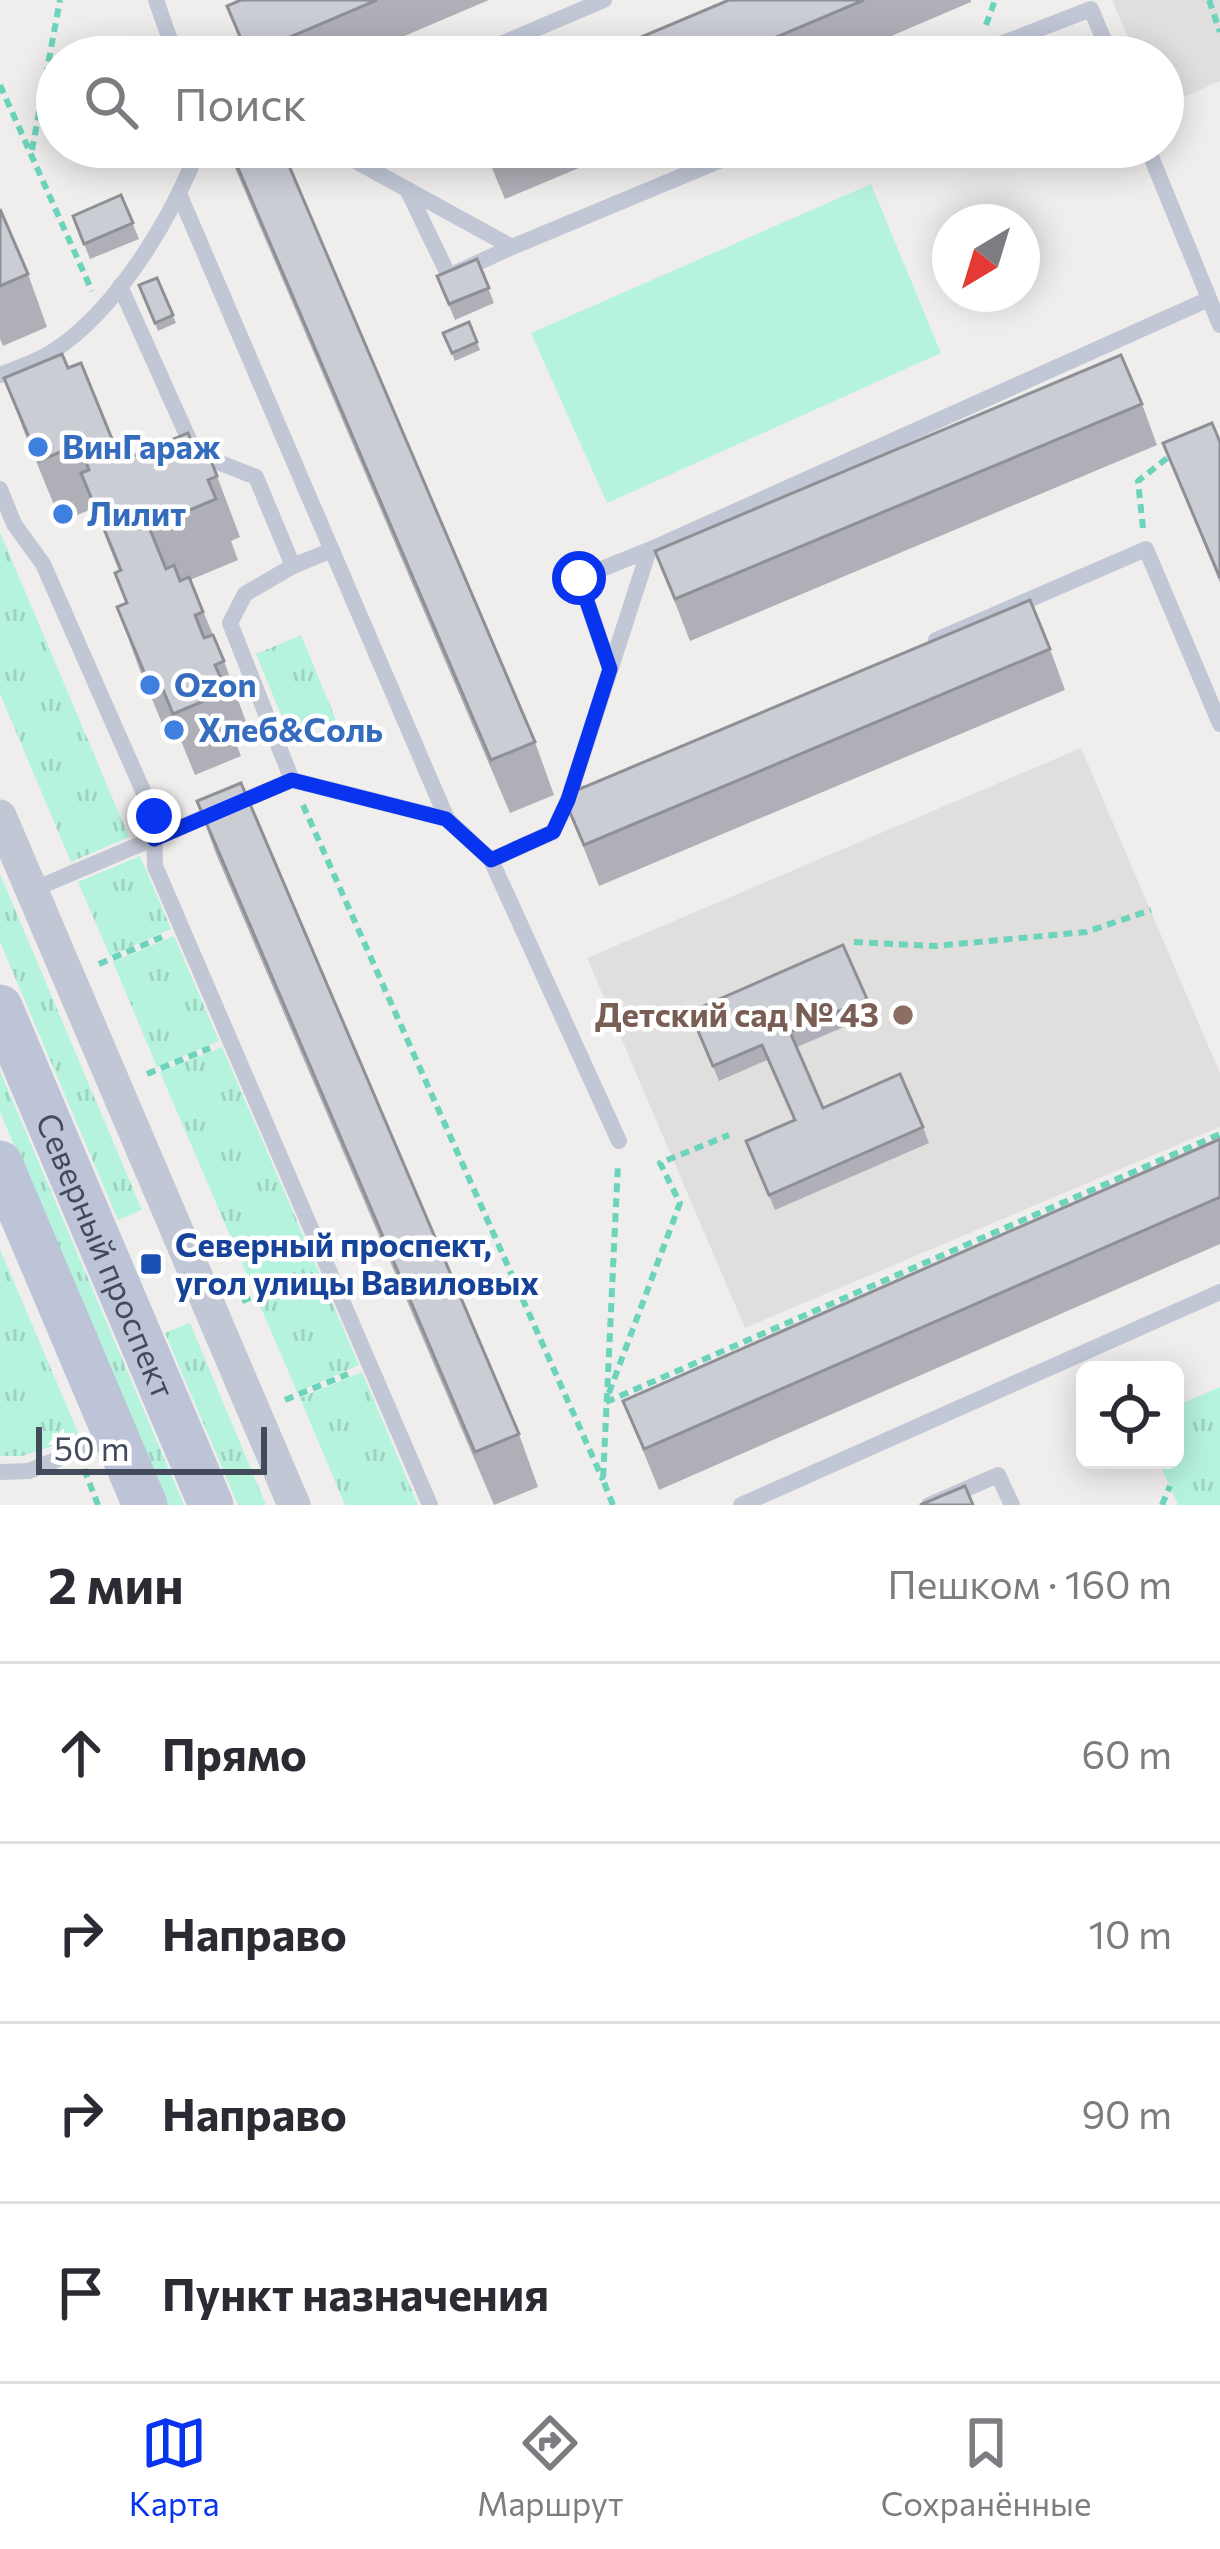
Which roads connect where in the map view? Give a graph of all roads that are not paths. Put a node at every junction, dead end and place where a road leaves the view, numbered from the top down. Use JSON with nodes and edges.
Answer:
{"nodes":[{"id":1,"x":156,"y":0,"type":"edge"},
{"id":2,"x":604,"y":0,"type":"edge"},
{"id":3,"x":1089,"y":4,"type":"edge"},
{"id":4,"x":169,"y":36,"type":"edge"},
{"id":5,"x":519,"y":36,"type":"edge"},
{"id":6,"x":1015,"y":36,"type":"edge"},
{"id":7,"x":1102,"y":36,"type":"edge"},
{"id":8,"x":191,"y":168,"type":"edge"},
{"id":9,"x":369,"y":168,"type":"edge"},
{"id":10,"x":702,"y":168,"type":"edge"},
{"id":11,"x":1156,"y":168,"type":"edge"},
{"id":12,"x":407,"y":188,"type":"junction"},
{"id":13,"x":181,"y":196,"type":"junction"},
{"id":14,"x":512,"y":248,"type":"junction"},
{"id":15,"x":120,"y":286,"type":"junction"},
{"id":16,"x":1209,"y":299,"type":"junction"},
{"id":17,"x":1220,"y":325,"type":"edge"},
{"id":18,"x":0,"y":375,"type":"edge"},
{"id":19,"x":0,"y":489,"type":"edge"},
{"id":20,"x":332,"y":550,"type":"junction"},
{"id":21,"x":650,"y":550,"type":"junction"},
{"id":22,"x":292,"y":566,"type":"junction"},
{"id":23,"x":910,"y":651,"type":"edge"},
{"id":24,"x":610,"y":669,"type":"junction"},
{"id":25,"x":1220,"y":724,"type":"edge"},
{"id":26,"x":292,"y":780,"type":"junction"},
{"id":27,"x":610,"y":781,"type":"edge"},
{"id":28,"x":568,"y":800,"type":"junction"},
{"id":29,"x":0,"y":815,"type":"edge"},
{"id":30,"x":446,"y":819,"type":"junction"},
{"id":31,"x":154,"y":839,"type":"junction"},
{"id":32,"x":491,"y":860,"type":"junction"},
{"id":33,"x":32,"y":890,"type":"junction"},
{"id":34,"x":0,"y":1007,"type":"edge"},
{"id":35,"x":619,"y":1141,"type":"road end"},
{"id":36,"x":0,"y":1163,"type":"edge"},
{"id":37,"x":1220,"y":1292,"type":"edge"},
{"id":38,"x":96,"y":1444,"type":"junction"},
{"id":39,"x":0,"y":1472,"type":"edge"},
{"id":40,"x":146,"y":1505,"type":"edge"},
{"id":41,"x":211,"y":1505,"type":"edge"},
{"id":42,"x":294,"y":1505,"type":"edge"},
{"id":43,"x":430,"y":1505,"type":"edge"},
{"id":44,"x":741,"y":1505,"type":"edge"},
{"id":45,"x":929,"y":1505,"type":"edge"},
{"id":46,"x":1012,"y":1505,"type":"edge"}],
"edges":[{"from":1,"to":4,"type":"lane"},
{"from":2,"to":5,"type":"lane"},
{"from":3,"to":6,"type":"lane"},
{"from":3,"to":7,"type":"lane"},
{"from":8,"to":13,"type":"lane"},
{"from":9,"to":12,"type":"lane"},
{"from":10,"to":14,"type":"lane"},
{"from":11,"to":16,"type":"lane"},
{"from":12,"to":14,"type":"lane"},
{"from":12,"to":14,"type":"lane"},
{"from":13,"to":15,"type":"lane"},
{"from":13,"to":20,"type":"lane"},
{"from":15,"to":18,"type":"lane"},
{"from":15,"to":22,"type":"lane"},
{"from":16,"to":17,"type":"lane"},
{"from":16,"to":21,"type":"lane"},
{"from":19,"to":31,"type":"lane"},
{"from":20,"to":22,"type":"lane"},
{"from":20,"to":30,"type":"lane"},
{"from":21,"to":24,"type":"lane"},
{"from":21,"to":24,"type":"lane"},
{"from":22,"to":26,"type":"lane"},
{"from":23,"to":25,"type":"lane"},
{"from":24,"to":28,"type":"lane"},
{"from":26,"to":30,"type":"lane"},
{"from":26,"to":31,"type":"lane"},
{"from":27,"to":28,"type":"lane"},
{"from":28,"to":32,"type":"lane"},
{"from":29,"to":33,"type":"street"},
{"from":30,"to":32,"type":"lane"},
{"from":31,"to":33,"type":"lane"},
{"from":31,"to":43,"type":"lane"},
{"from":32,"to":35,"type":"lane"},
{"from":33,"to":42,"type":"street"},
{"from":34,"to":41,"type":"main road","name":"Северный проспект"},
{"from":36,"to":38,"type":"main road","name":"Северный проспект"},
{"from":37,"to":44,"type":"lane"},
{"from":38,"to":39,"type":"lane"},
{"from":38,"to":40,"type":"main road","name":"Северный проспект"},
{"from":45,"to":46,"type":"lane"}]}
